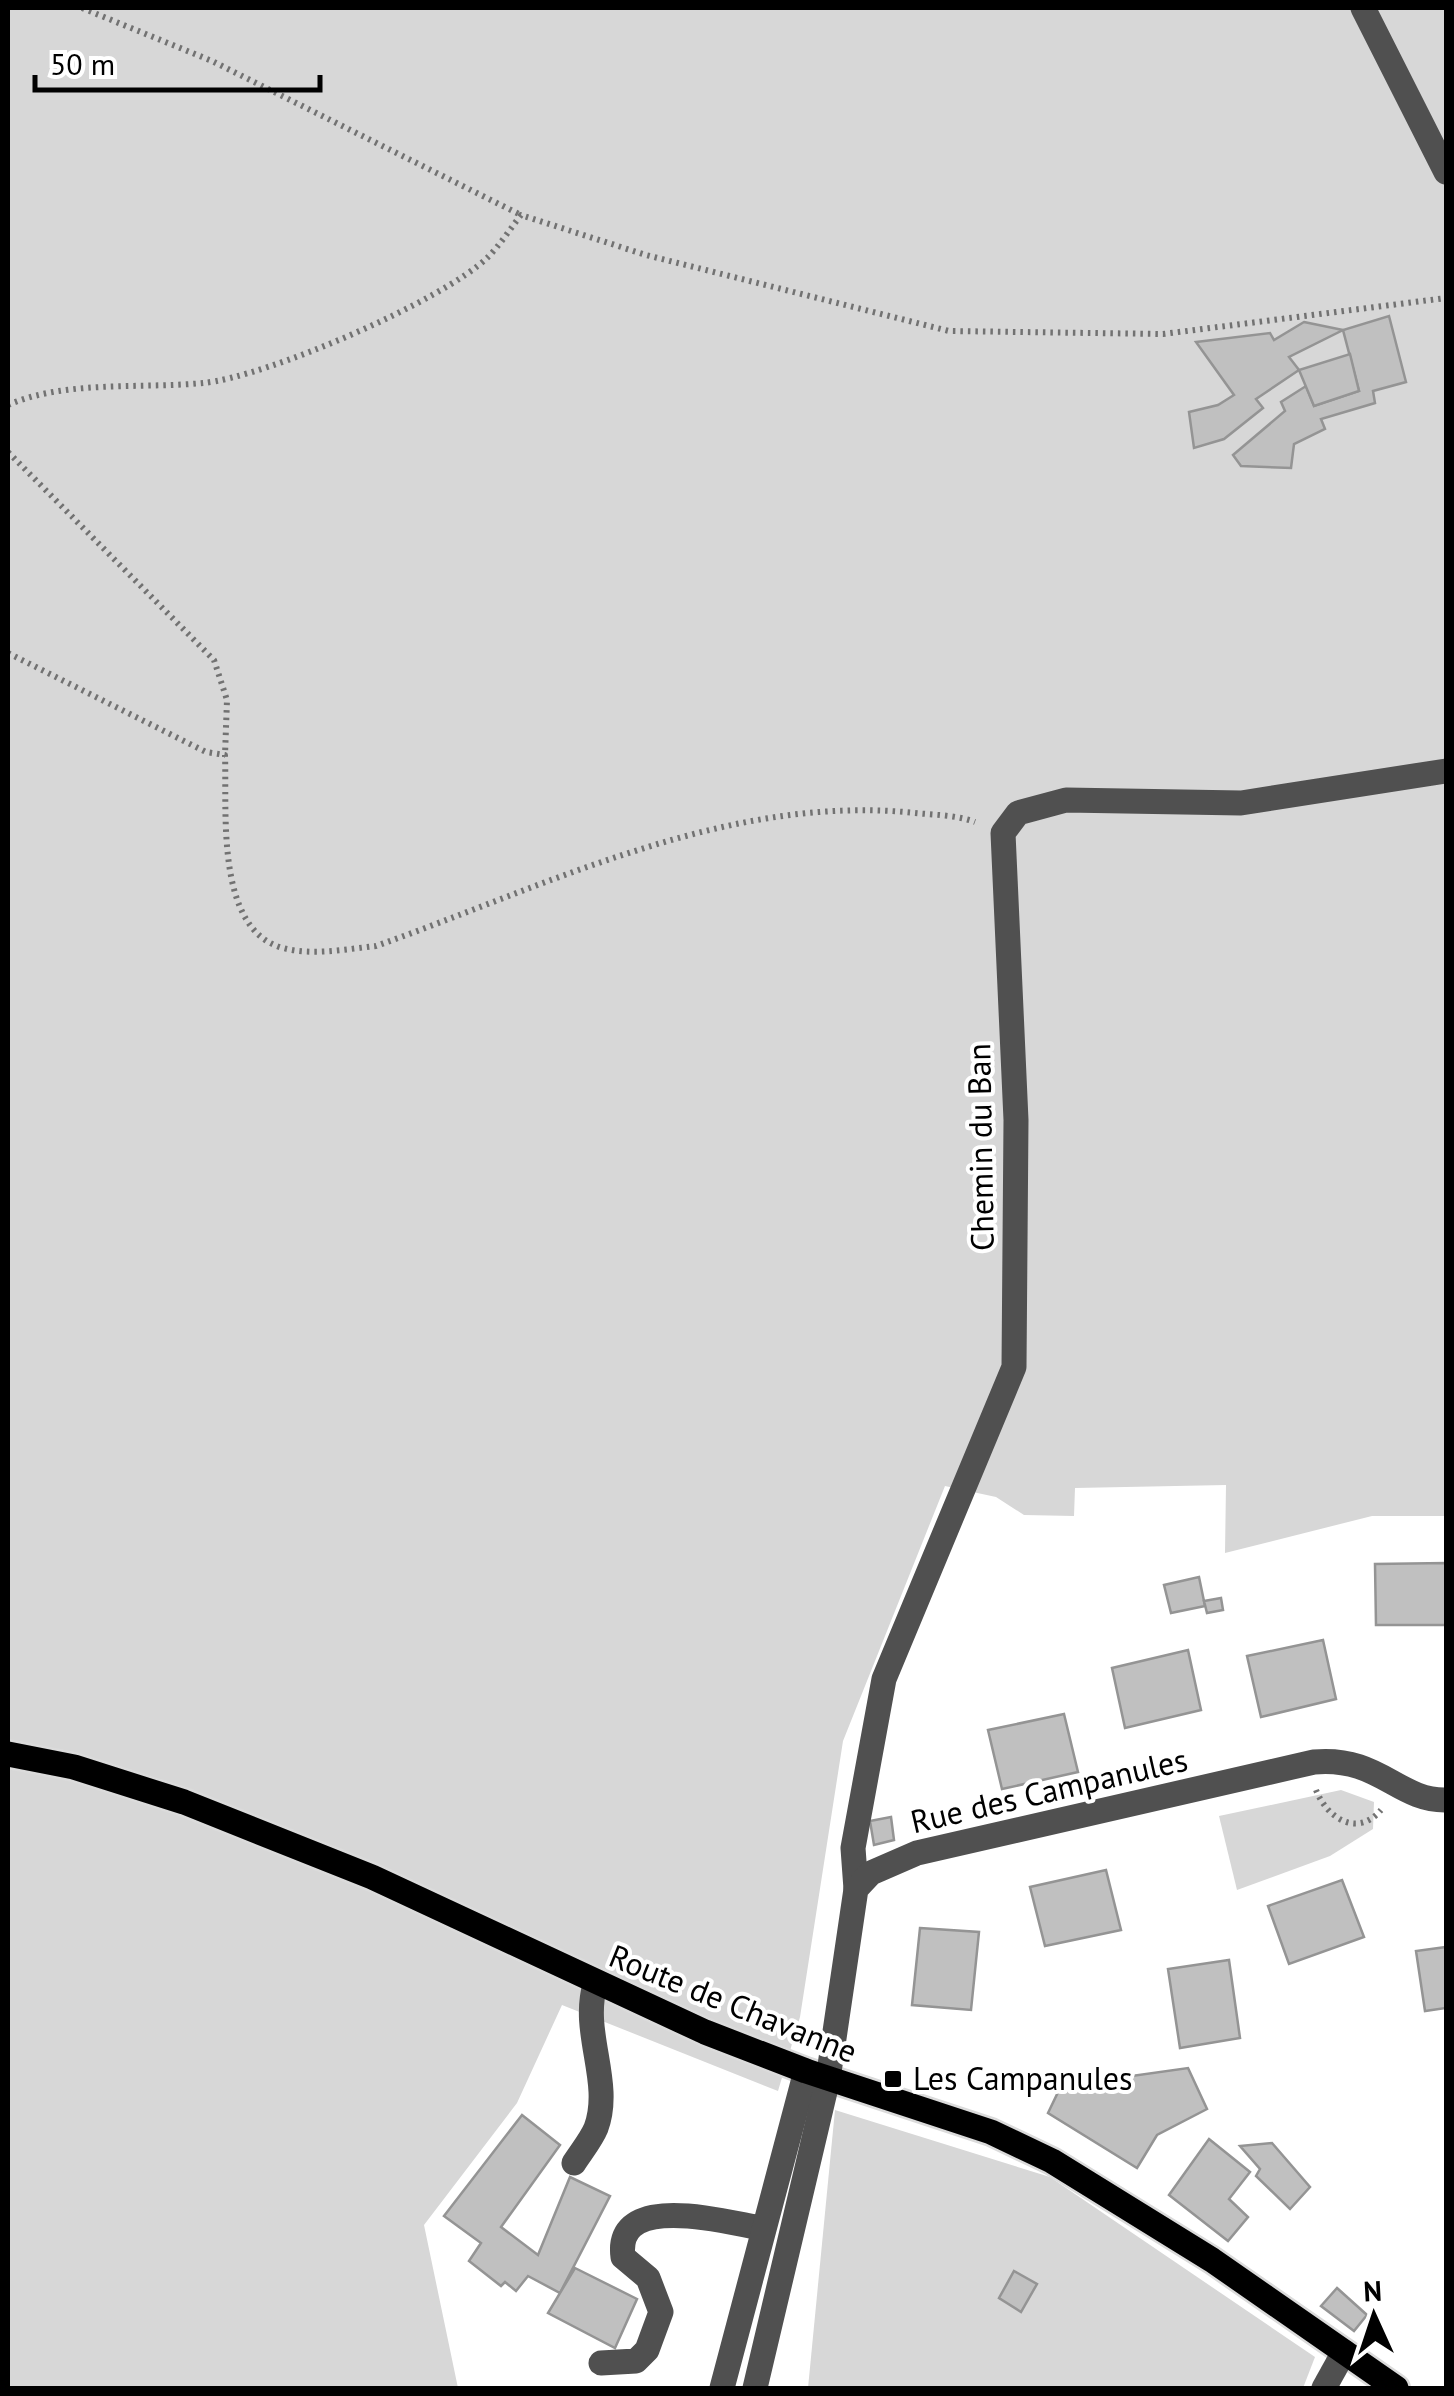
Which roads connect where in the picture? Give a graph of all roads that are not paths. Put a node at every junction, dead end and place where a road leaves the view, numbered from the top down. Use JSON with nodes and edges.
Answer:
{"nodes":[{"id":1,"x":1363,"y":8,"type":"edge"},
{"id":2,"x":1445,"y":164,"type":"edge"},
{"id":3,"x":1446,"y":771,"type":"edge"},
{"id":4,"x":8,"y":1754,"type":"edge"},
{"id":5,"x":1446,"y":1800,"type":"edge"},
{"id":6,"x":856,"y":1889,"type":"junction"},
{"id":7,"x":595,"y":1985,"type":"junction"},
{"id":8,"x":817,"y":2075,"type":"junction"},
{"id":9,"x":574,"y":2163,"type":"dead end"},
{"id":10,"x":762,"y":2228,"type":"junction"},
{"id":11,"x":1344,"y":2352,"type":"junction"},
{"id":12,"x":600,"y":2363,"type":"dead end"},
{"id":13,"x":722,"y":2388,"type":"edge"},
{"id":14,"x":755,"y":2388,"type":"edge"},
{"id":15,"x":1324,"y":2388,"type":"edge"},
{"id":16,"x":1396,"y":2388,"type":"edge"}],
"edges":[{"from":1,"to":2,"type":"street"},
{"from":3,"to":6,"type":"street","name":"Chemin du Ban"},
{"from":4,"to":7,"type":"main road","name":"Route de Chavanne"},
{"from":5,"to":6,"type":"street","name":"Rue des Campanules"},
{"from":6,"to":8,"type":"street"},
{"from":7,"to":8,"type":"main road","name":"Route de Chavanne"},
{"from":7,"to":9,"type":"street"},
{"from":8,"to":10,"type":"street"},
{"from":8,"to":11,"type":"main road","name":"Route de Chavanne"},
{"from":8,"to":14,"type":"street"},
{"from":10,"to":12,"type":"street"},
{"from":10,"to":13,"type":"street"},
{"from":11,"to":15,"type":"street"},
{"from":11,"to":16,"type":"main road","name":"Route de Chavanne"}]}
